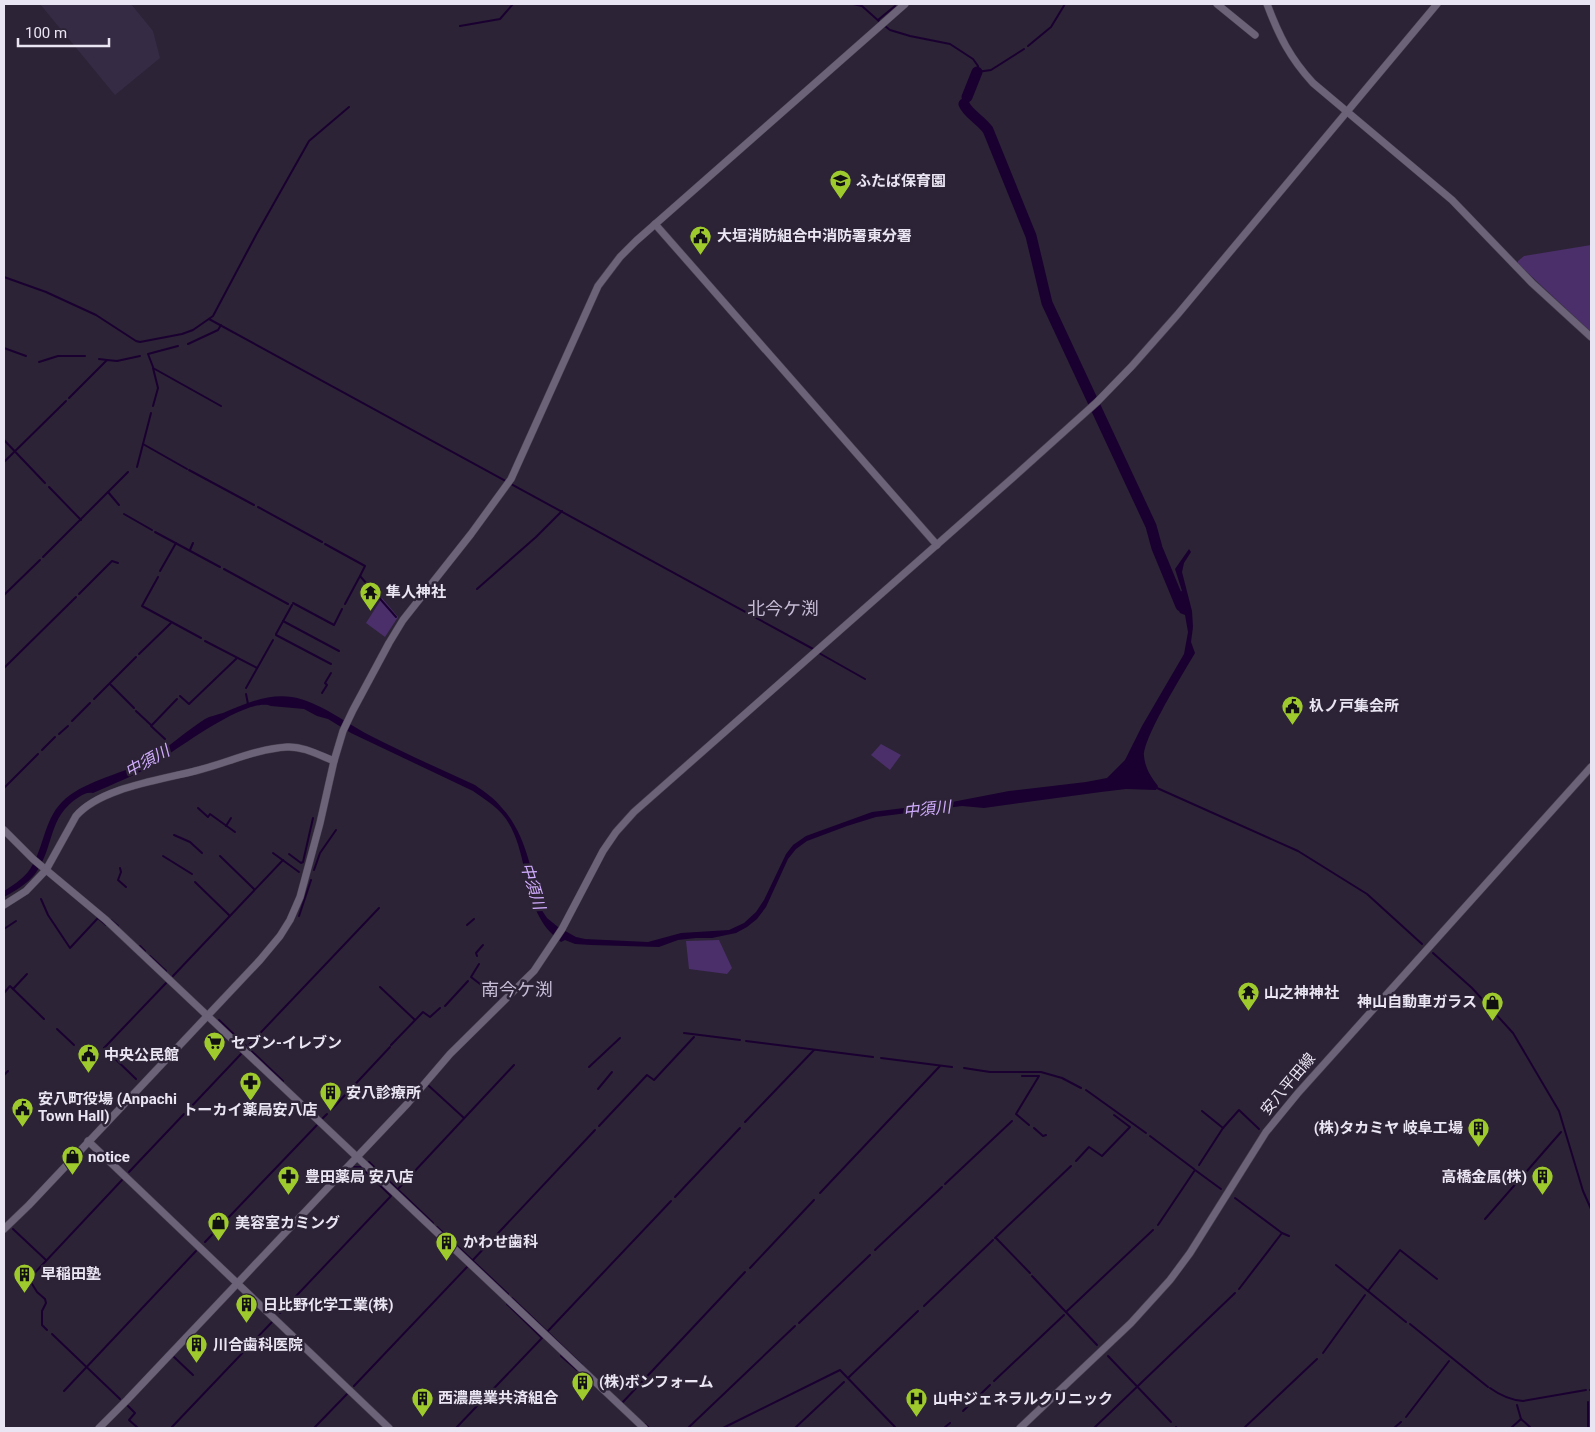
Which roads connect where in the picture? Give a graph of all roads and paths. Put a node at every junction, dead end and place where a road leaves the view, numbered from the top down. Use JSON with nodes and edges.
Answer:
{"nodes":[{"id":1,"x":905,"y":4,"type":"edge"},
{"id":2,"x":1217,"y":4,"type":"edge"},
{"id":3,"x":1268,"y":4,"type":"edge"},
{"id":4,"x":1437,"y":4,"type":"edge"},
{"id":5,"x":1255,"y":35,"type":"dead end"},
{"id":6,"x":1346,"y":112,"type":"junction"},
{"id":7,"x":655,"y":224,"type":"junction"},
{"id":8,"x":1591,"y":337,"type":"edge"},
{"id":9,"x":937,"y":545,"type":"junction"},
{"id":10,"x":334,"y":761,"type":"junction"},
{"id":11,"x":1591,"y":767,"type":"edge"},
{"id":12,"x":4,"y":830,"type":"edge"},
{"id":13,"x":44,"y":869,"type":"junction"},
{"id":14,"x":4,"y":904,"type":"edge"},
{"id":15,"x":207,"y":1016,"type":"junction"},
{"id":16,"x":88,"y":1142,"type":"junction"},
{"id":17,"x":357,"y":1157,"type":"junction"},
{"id":18,"x":4,"y":1229,"type":"edge"},
{"id":19,"x":238,"y":1284,"type":"junction"},
{"id":20,"x":99,"y":1428,"type":"edge"},
{"id":21,"x":389,"y":1428,"type":"edge"},
{"id":22,"x":644,"y":1428,"type":"edge"},
{"id":23,"x":1020,"y":1428,"type":"edge"}],
"edges":[{"from":1,"to":7,"type":"street"},
{"from":2,"to":5,"type":"street"},
{"from":3,"to":6,"type":"street"},
{"from":4,"to":6,"type":"street"},
{"from":6,"to":8,"type":"street"},
{"from":6,"to":9,"type":"street"},
{"from":7,"to":9,"type":"street"},
{"from":7,"to":10,"type":"street"},
{"from":9,"to":17,"type":"street"},
{"from":10,"to":13,"type":"street"},
{"from":10,"to":15,"type":"street"},
{"from":11,"to":23,"type":"street","name":"安八平田線"},
{"from":12,"to":13,"type":"street"},
{"from":13,"to":14,"type":"street"},
{"from":13,"to":15,"type":"street"},
{"from":15,"to":16,"type":"street"},
{"from":15,"to":17,"type":"street"},
{"from":16,"to":18,"type":"street"},
{"from":16,"to":19,"type":"street"},
{"from":17,"to":19,"type":"street"},
{"from":17,"to":22,"type":"street"},
{"from":19,"to":20,"type":"street"},
{"from":19,"to":21,"type":"street"}]}
